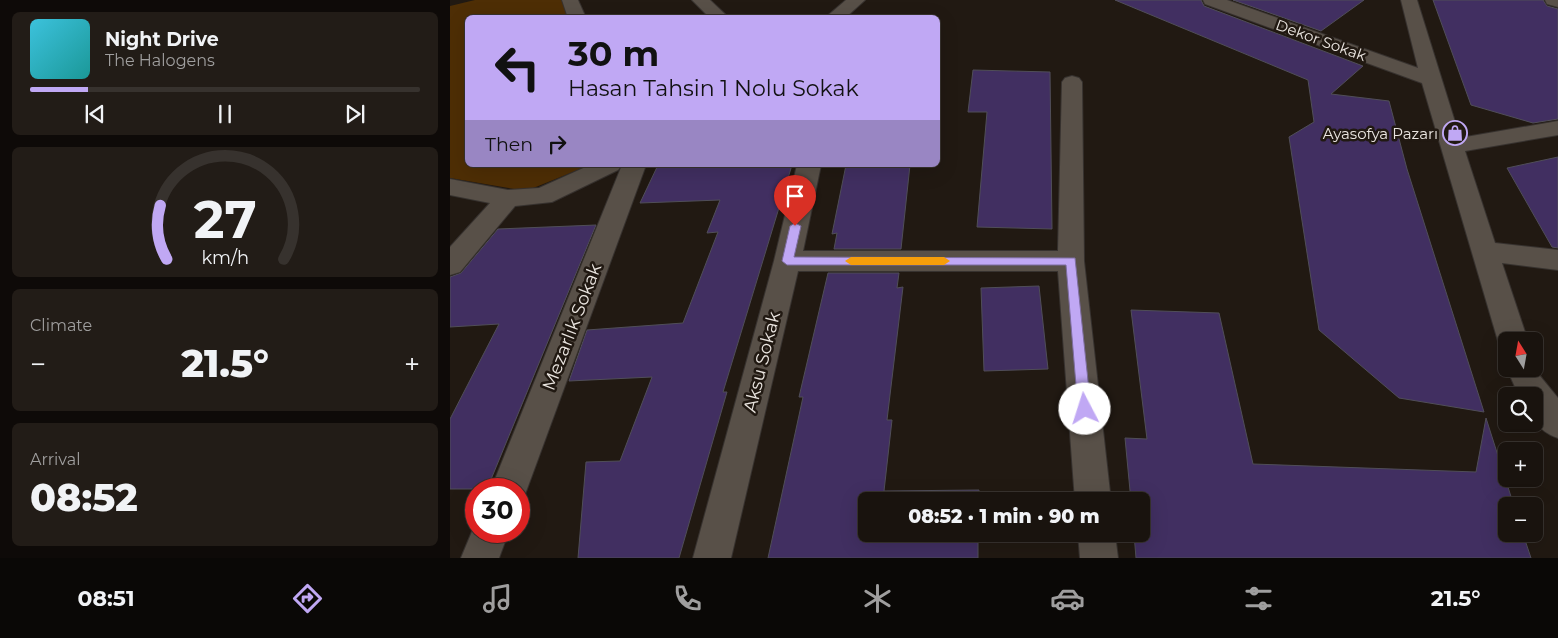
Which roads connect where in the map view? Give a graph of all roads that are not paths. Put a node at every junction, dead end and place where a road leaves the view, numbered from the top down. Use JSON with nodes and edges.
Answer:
{"nodes":[{"id":1,"x":570,"y":0,"type":"edge"},
{"id":2,"x":700,"y":0,"type":"edge"},
{"id":3,"x":857,"y":0,"type":"edge"},
{"id":4,"x":1211,"y":0,"type":"edge"},
{"id":5,"x":1408,"y":0,"type":"edge"},
{"id":6,"x":1553,"y":0,"type":"edge"},
{"id":7,"x":1558,"y":2,"type":"edge"},
{"id":8,"x":577,"y":15,"type":"edge"},
{"id":9,"x":718,"y":15,"type":"edge"},
{"id":10,"x":838,"y":15,"type":"edge"},
{"id":11,"x":1431,"y":79,"type":"junction"},
{"id":12,"x":1072,"y":82,"type":"dead end"},
{"id":13,"x":1558,"y":128,"type":"edge"},
{"id":14,"x":1452,"y":146,"type":"junction"},
{"id":15,"x":606,"y":167,"type":"edge"},
{"id":16,"x":633,"y":167,"type":"edge"},
{"id":17,"x":809,"y":167,"type":"edge"},
{"id":18,"x":450,"y":187,"type":"edge"},
{"id":19,"x":508,"y":198,"type":"junction"},
{"id":20,"x":1484,"y":251,"type":"junction"},
{"id":21,"x":1558,"y":260,"type":"edge"},
{"id":22,"x":787,"y":261,"type":"junction"},
{"id":23,"x":1071,"y":261,"type":"junction"},
{"id":24,"x":450,"y":265,"type":"edge"},
{"id":25,"x":1510,"y":332,"type":"edge"},
{"id":26,"x":1526,"y":378,"type":"edge"},
{"id":27,"x":1558,"y":423,"type":"edge"},
{"id":28,"x":513,"y":478,"type":"edge"},
{"id":29,"x":1093,"y":492,"type":"edge"},
{"id":30,"x":1097,"y":542,"type":"edge"},
{"id":31,"x":486,"y":543,"type":"edge"},
{"id":32,"x":480,"y":558,"type":"edge"},
{"id":33,"x":712,"y":558,"type":"edge"},
{"id":34,"x":1099,"y":558,"type":"edge"}],
"edges":[{"from":1,"to":8,"type":"street"},
{"from":2,"to":9,"type":"street"},
{"from":3,"to":10,"type":"street"},
{"from":4,"to":11,"type":"street","name":"Dekor Sokak"},
{"from":5,"to":11,"type":"street"},
{"from":6,"to":7,"type":"street"},
{"from":11,"to":14,"type":"street"},
{"from":12,"to":23,"type":"street"},
{"from":13,"to":14,"type":"street"},
{"from":14,"to":20,"type":"street"},
{"from":15,"to":19,"type":"street"},
{"from":16,"to":28,"type":"street","name":"Mezarlık Sokak"},
{"from":17,"to":22,"type":"street","name":"Aksu Sokak"},
{"from":18,"to":19,"type":"street"},
{"from":19,"to":24,"type":"street"},
{"from":20,"to":21,"type":"street"},
{"from":20,"to":25,"type":"street"},
{"from":22,"to":23,"type":"street"},
{"from":22,"to":33,"type":"street","name":"Aksu Sokak"},
{"from":23,"to":29,"type":"street"},
{"from":26,"to":27,"type":"street"},
{"from":30,"to":34,"type":"street"},
{"from":31,"to":32,"type":"street"}]}
